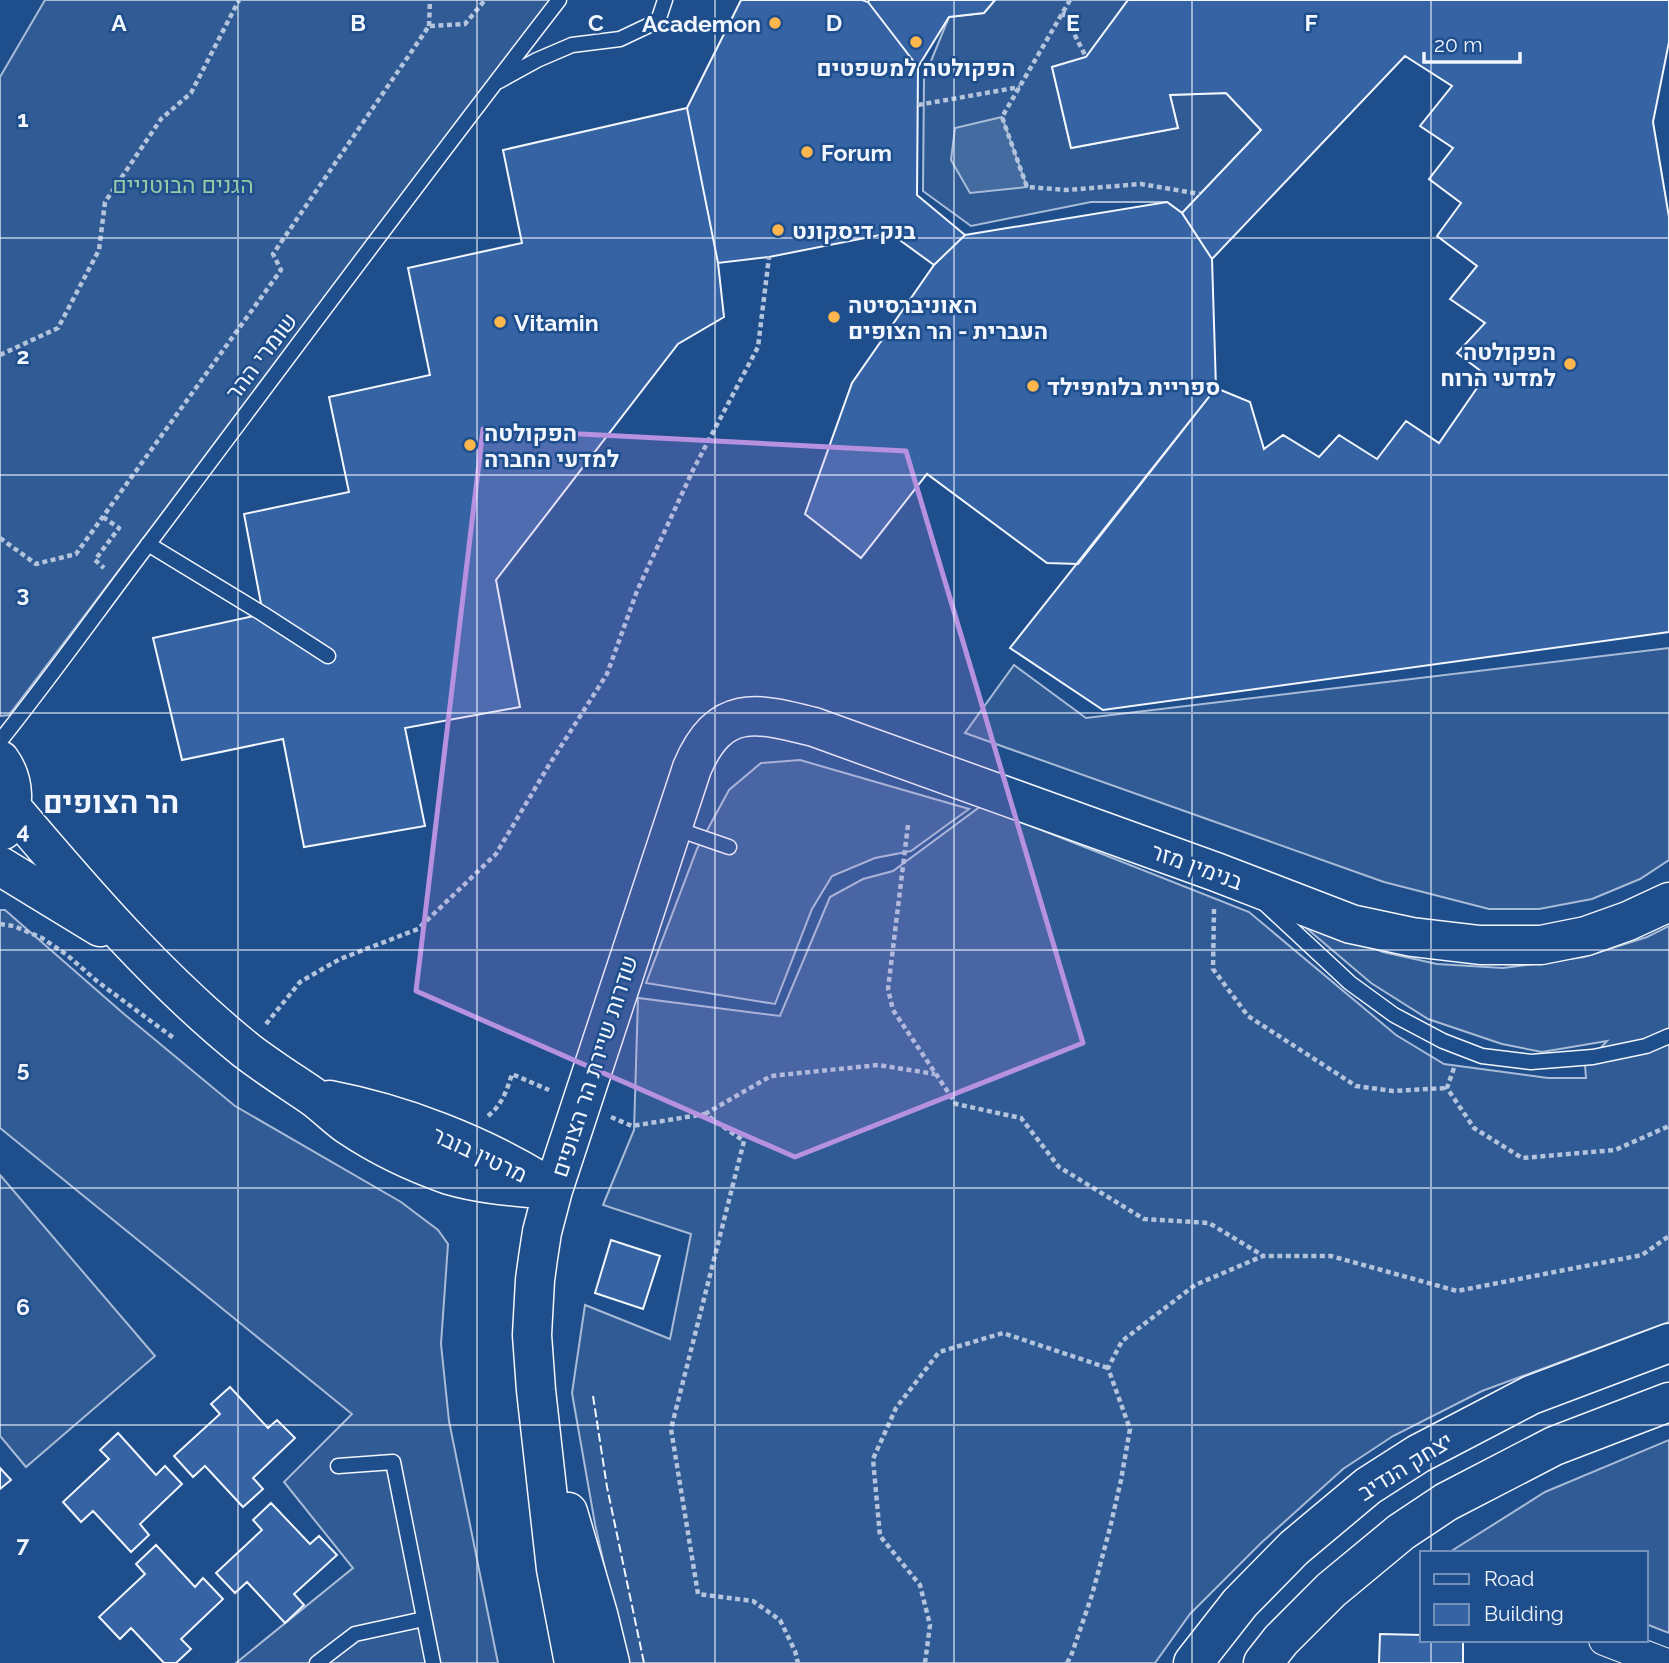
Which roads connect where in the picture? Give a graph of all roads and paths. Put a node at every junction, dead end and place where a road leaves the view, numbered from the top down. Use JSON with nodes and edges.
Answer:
{"nodes":[{"id":1,"x":239,"y":0,"type":"edge"},
{"id":2,"x":429,"y":0,"type":"edge"},
{"id":3,"x":485,"y":0,"type":"edge"},
{"id":4,"x":559,"y":0,"type":"edge"},
{"id":5,"x":665,"y":0,"type":"edge"},
{"id":6,"x":1070,"y":0,"type":"edge"},
{"id":7,"x":1063,"y":12,"type":"junction"},
{"id":8,"x":429,"y":26,"type":"junction"},
{"id":9,"x":1086,"y":57,"type":"dead end"},
{"id":10,"x":495,"y":83,"type":"junction"},
{"id":11,"x":1020,"y":87,"type":"junction"},
{"id":12,"x":918,"y":105,"type":"dead end"},
{"id":13,"x":1200,"y":194,"type":"dead end"},
{"id":14,"x":769,"y":257,"type":"dead end"},
{"id":15,"x":0,"y":355,"type":"edge"},
{"id":16,"x":103,"y":517,"type":"junction"},
{"id":17,"x":0,"y":538,"type":"edge"},
{"id":18,"x":148,"y":544,"type":"junction"},
{"id":19,"x":95,"y":561,"type":"dead end"},
{"id":20,"x":328,"y":656,"type":"dead end"},
{"id":21,"x":730,"y":720,"type":"joint"},
{"id":22,"x":0,"y":741,"type":"edge"},
{"id":23,"x":0,"y":760,"type":"edge"},
{"id":24,"x":6,"y":821,"type":"edge"},
{"id":25,"x":908,"y":825,"type":"dead end"},
{"id":26,"x":673,"y":828,"type":"junction"},
{"id":27,"x":729,"y":847,"type":"dead end"},
{"id":28,"x":0,"y":866,"type":"edge"},
{"id":29,"x":1228,"y":877,"type":"junction"},
{"id":30,"x":0,"y":901,"type":"edge"},
{"id":31,"x":1669,"y":902,"type":"edge"},
{"id":32,"x":97,"y":926,"type":"junction"},
{"id":33,"x":167,"y":979,"type":"junction"},
{"id":34,"x":1669,"y":1036,"type":"edge"},
{"id":35,"x":1462,"y":1048,"type":"junction"},
{"id":36,"x":246,"y":1050,"type":"junction"},
{"id":37,"x":936,"y":1074,"type":"junction"},
{"id":38,"x":1447,"y":1088,"type":"junction"},
{"id":39,"x":705,"y":1114,"type":"junction"},
{"id":40,"x":632,"y":1126,"type":"dead end"},
{"id":41,"x":1669,"y":1126,"type":"edge"},
{"id":42,"x":553,"y":1190,"type":"junction"},
{"id":43,"x":1669,"y":1236,"type":"edge"},
{"id":44,"x":1263,"y":1256,"type":"junction"},
{"id":45,"x":1669,"y":1343,"type":"edge"},
{"id":46,"x":1108,"y":1368,"type":"junction"},
{"id":47,"x":1669,"y":1402,"type":"edge"},
{"id":48,"x":541,"y":1433,"type":"junction"},
{"id":49,"x":338,"y":1466,"type":"dead end"},
{"id":50,"x":424,"y":1619,"type":"junction"},
{"id":51,"x":1613,"y":1649,"type":"edge"},
{"id":52,"x":317,"y":1663,"type":"edge"},
{"id":53,"x":433,"y":1663,"type":"edge"},
{"id":54,"x":575,"y":1663,"type":"edge"},
{"id":55,"x":610,"y":1663,"type":"edge"},
{"id":56,"x":798,"y":1663,"type":"edge"},
{"id":57,"x":925,"y":1663,"type":"edge"},
{"id":58,"x":1067,"y":1663,"type":"edge"},
{"id":59,"x":1193,"y":1663,"type":"edge"},
{"id":60,"x":1263,"y":1663,"type":"edge"},
{"id":61,"x":1664,"y":1663,"type":"edge"}],
"edges":[{"from":1,"to":15,"type":"path"},
{"from":2,"to":8,"type":"path"},
{"from":3,"to":8,"type":"path"},
{"from":4,"to":10,"type":"lane","name":"שומרי ההר"},
{"from":5,"to":10,"type":"lane"},
{"from":6,"to":7,"type":"path"},
{"from":7,"to":9,"type":"path"},
{"from":7,"to":11,"type":"path"},
{"from":8,"to":16,"type":"path"},
{"from":10,"to":18,"type":"lane","name":"שומרי ההר"},
{"from":11,"to":12,"type":"path"},
{"from":11,"to":13,"type":"path"},
{"from":14,"to":36,"type":"path"},
{"from":16,"to":17,"type":"path"},
{"from":16,"to":19,"type":"path"},
{"from":18,"to":20,"type":"lane"},
{"from":18,"to":22,"type":"lane","name":"שומרי ההר"},
{"from":21,"to":26,"type":"street","name":"שדרות שיירת הר הצופים"},
{"from":21,"to":29,"type":"street","name":"בנימין מזר"},
{"from":23,"to":24,"type":"street"},
{"from":24,"to":33,"type":"street","name":"מרטין בובר"},
{"from":25,"to":37,"type":"path"},
{"from":26,"to":27,"type":"lane"},
{"from":26,"to":42,"type":"street","name":"שדרות שיירת הר הצופים"},
{"from":28,"to":32,"type":"street","name":"מרטין בובר"},
{"from":29,"to":31,"type":"street","name":"בנימין מזר"},
{"from":29,"to":35,"type":"lane"},
{"from":29,"to":38,"type":"path"},
{"from":30,"to":32,"type":"street"},
{"from":32,"to":33,"type":"street","name":"מרטין בובר"},
{"from":33,"to":36,"type":"street","name":"מרטין בובר"},
{"from":34,"to":35,"type":"lane"},
{"from":35,"to":38,"type":"path"},
{"from":36,"to":42,"type":"street","name":"מרטין בובר"},
{"from":37,"to":39,"type":"path"},
{"from":37,"to":44,"type":"path"},
{"from":38,"to":41,"type":"path"},
{"from":39,"to":40,"type":"path"},
{"from":39,"to":56,"type":"path"},
{"from":42,"to":48,"type":"street","name":"שדרות שיירת הר הצופים"},
{"from":43,"to":44,"type":"path"},
{"from":44,"to":46,"type":"path"},
{"from":45,"to":59,"type":"street","name":"יצחק הנדיב"},
{"from":46,"to":57,"type":"path"},
{"from":46,"to":58,"type":"path"},
{"from":47,"to":60,"type":"street"},
{"from":48,"to":54,"type":"street","name":"שדרות שיירת הר הצופים"},
{"from":48,"to":55,"type":"street","name":"שדרות שיירת הר הצופים"},
{"from":49,"to":50,"type":"lane"},
{"from":50,"to":52,"type":"lane"},
{"from":50,"to":53,"type":"lane"},
{"from":51,"to":61,"type":"street"}]}
